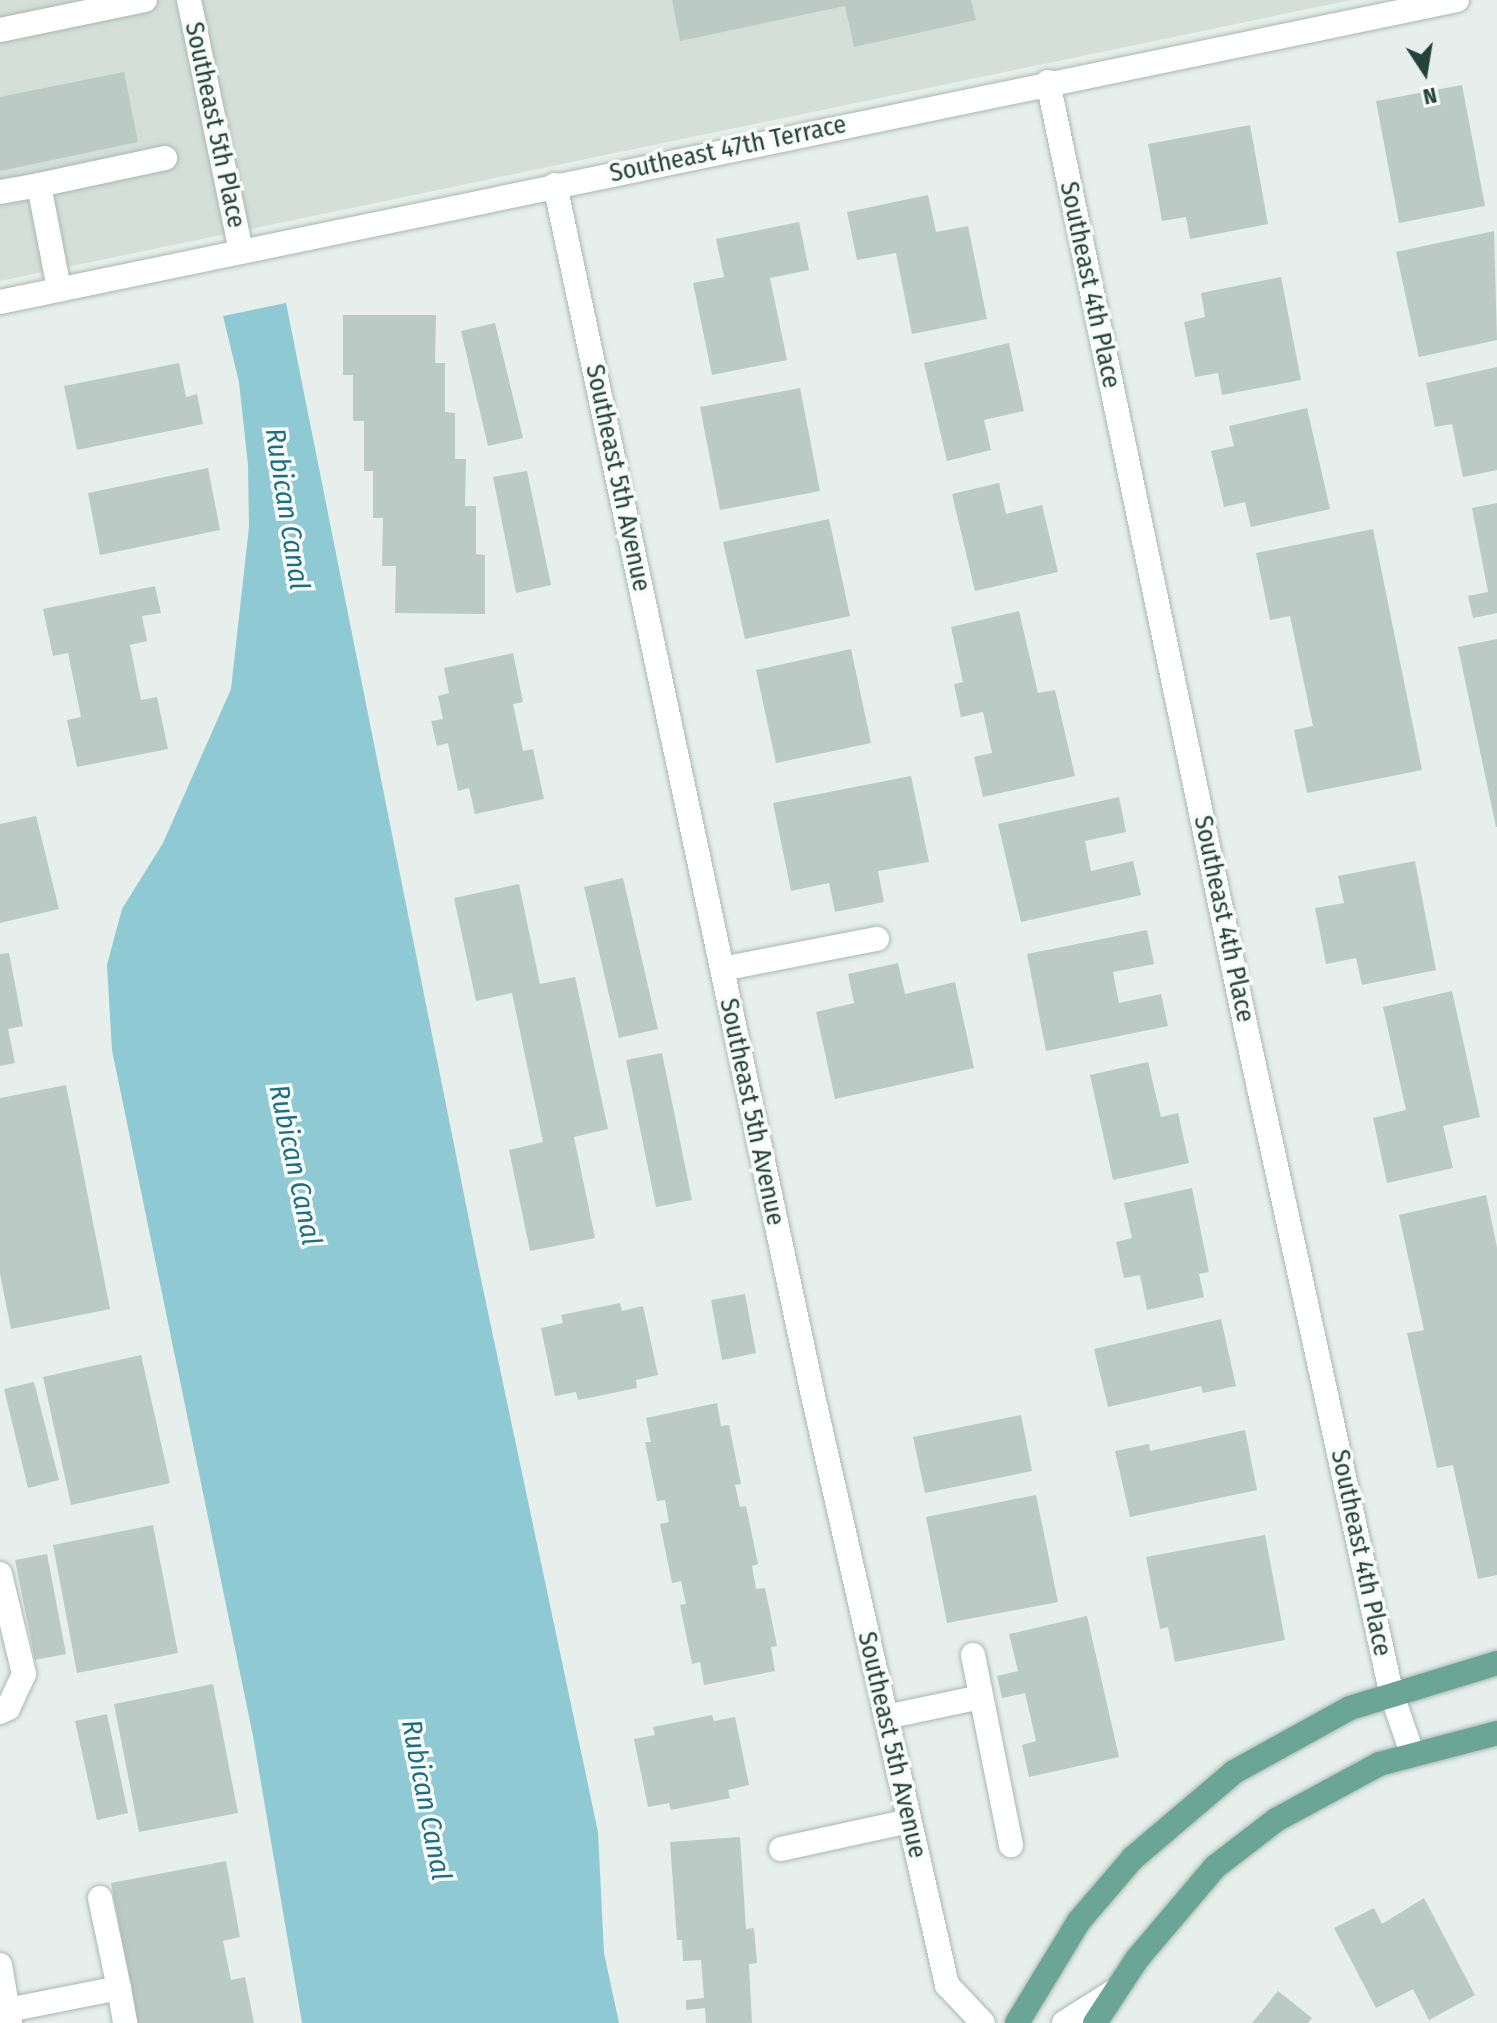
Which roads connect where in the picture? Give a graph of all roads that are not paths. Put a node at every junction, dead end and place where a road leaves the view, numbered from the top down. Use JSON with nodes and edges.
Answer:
{"nodes":[{"id":1,"x":145,"y":0,"type":"edge"},
{"id":2,"x":189,"y":0,"type":"edge"},
{"id":3,"x":1457,"y":0,"type":"edge"},
{"id":4,"x":0,"y":30,"type":"edge"},
{"id":5,"x":1048,"y":82,"type":"junction"},
{"id":6,"x":165,"y":158,"type":"dead end"},
{"id":7,"x":39,"y":185,"type":"junction"},
{"id":8,"x":555,"y":185,"type":"junction"},
{"id":9,"x":0,"y":192,"type":"edge"},
{"id":10,"x":241,"y":250,"type":"junction"},
{"id":11,"x":59,"y":289,"type":"junction"},
{"id":12,"x":0,"y":302,"type":"edge"},
{"id":13,"x":877,"y":939,"type":"dead end"},
{"id":14,"x":722,"y":969,"type":"junction"},
{"id":15,"x":0,"y":1574,"type":"edge"},
{"id":16,"x":973,"y":1655,"type":"dead end"},
{"id":17,"x":1497,"y":1663,"type":"edge"},
{"id":18,"x":1391,"y":1692,"type":"junction"},
{"id":19,"x":981,"y":1697,"type":"junction"},
{"id":20,"x":0,"y":1712,"type":"edge"},
{"id":21,"x":886,"y":1717,"type":"junction"},
{"id":22,"x":1497,"y":1733,"type":"edge"},
{"id":23,"x":1412,"y":1753,"type":"junction"},
{"id":24,"x":909,"y":1821,"type":"junction"},
{"id":25,"x":1011,"y":1845,"type":"dead end"},
{"id":26,"x":781,"y":1849,"type":"dead end"},
{"id":27,"x":100,"y":1898,"type":"dead end"},
{"id":28,"x":0,"y":1965,"type":"edge"},
{"id":29,"x":119,"y":1988,"type":"junction"},
{"id":30,"x":1116,"y":1990,"type":"junction"},
{"id":31,"x":9,"y":2016,"type":"edge"},
{"id":32,"x":125,"y":2023,"type":"edge"},
{"id":33,"x":983,"y":2023,"type":"edge"},
{"id":34,"x":1017,"y":2023,"type":"edge"},
{"id":35,"x":1064,"y":2023,"type":"edge"},
{"id":36,"x":1095,"y":2023,"type":"edge"}],
"edges":[{"from":1,"to":4,"type":"street"},
{"from":2,"to":10,"type":"street","name":"Southeast 5th Place"},
{"from":3,"to":5,"type":"street","name":"Southeast 47th Terrace"},
{"from":5,"to":8,"type":"street","name":"Southeast 47th Terrace"},
{"from":5,"to":18,"type":"street","name":"Southeast 4th Place"},
{"from":6,"to":7,"type":"street"},
{"from":7,"to":9,"type":"street"},
{"from":7,"to":11,"type":"street"},
{"from":8,"to":10,"type":"street","name":"Southeast 47th Terrace"},
{"from":8,"to":14,"type":"street","name":"Southeast 5th Avenue"},
{"from":10,"to":11,"type":"street","name":"Southeast 47th Terrace"},
{"from":11,"to":12,"type":"street","name":"Southeast 47th Terrace"},
{"from":13,"to":14,"type":"street"},
{"from":14,"to":21,"type":"street","name":"Southeast 5th Avenue"},
{"from":15,"to":20,"type":"street"},
{"from":16,"to":19,"type":"street"},
{"from":17,"to":18,"type":"main road"},
{"from":18,"to":23,"type":"street","name":"Southeast 4th Place"},
{"from":18,"to":34,"type":"main road"},
{"from":19,"to":21,"type":"street"},
{"from":19,"to":25,"type":"street"},
{"from":21,"to":24,"type":"street","name":"Southeast 5th Avenue"},
{"from":22,"to":23,"type":"main road"},
{"from":23,"to":30,"type":"main road"},
{"from":24,"to":26,"type":"street"},
{"from":24,"to":33,"type":"street","name":"Southeast 5th Avenue"},
{"from":27,"to":29,"type":"street"},
{"from":28,"to":31,"type":"street"},
{"from":29,"to":31,"type":"street"},
{"from":29,"to":32,"type":"street"},
{"from":30,"to":35,"type":"street"},
{"from":30,"to":36,"type":"main road"}]}
